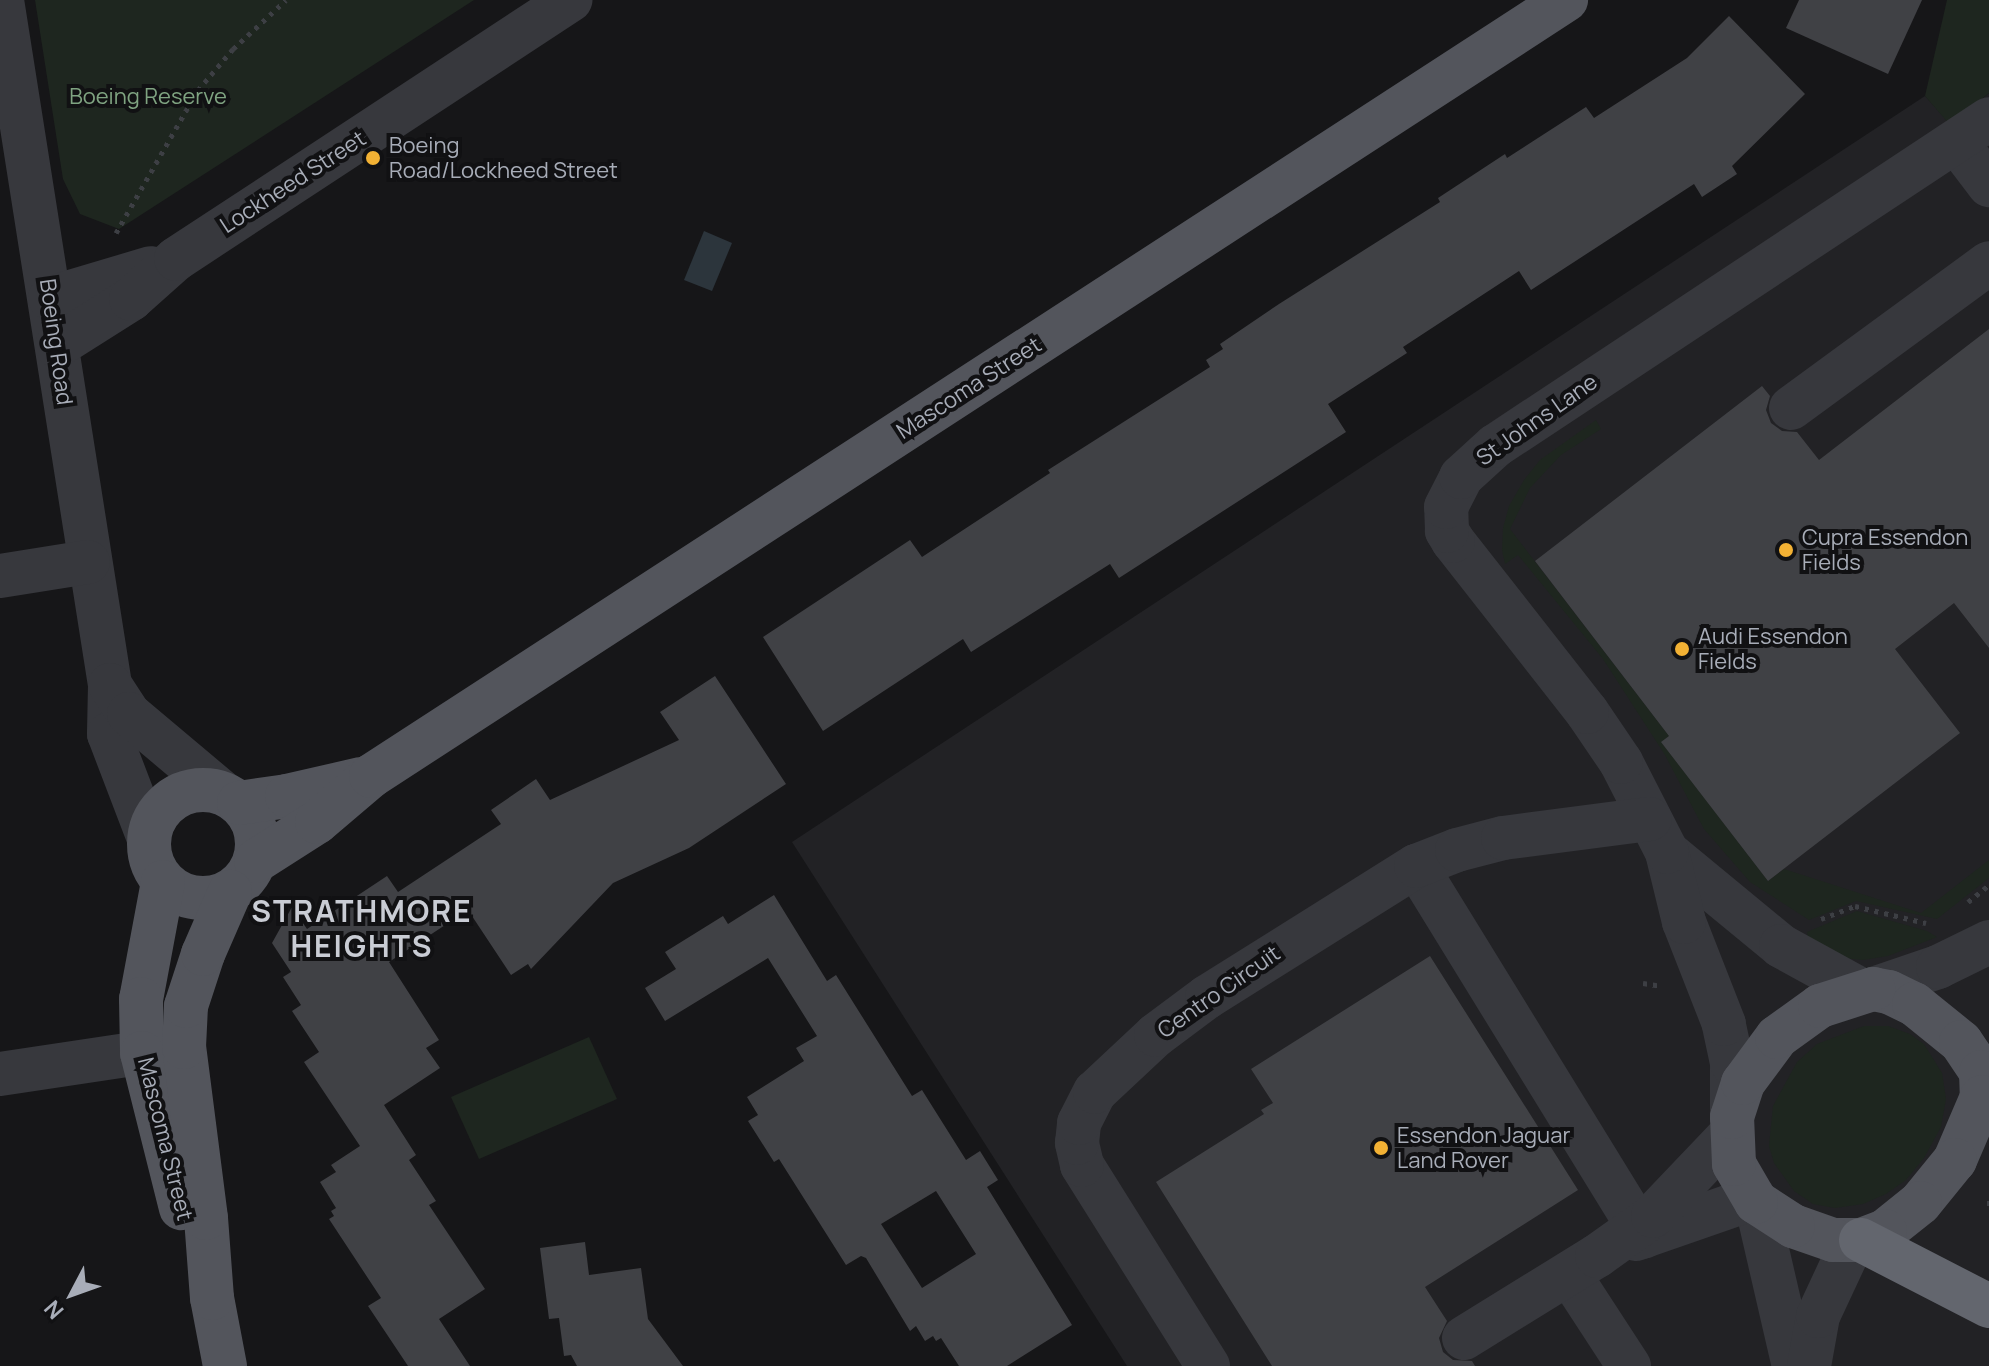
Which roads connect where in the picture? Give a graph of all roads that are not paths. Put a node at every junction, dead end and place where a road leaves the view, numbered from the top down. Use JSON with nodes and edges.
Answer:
{"nodes":[{"id":1,"x":2,"y":0,"type":"edge"},
{"id":2,"x":571,"y":0,"type":"edge"},
{"id":3,"x":1566,"y":0,"type":"edge"},
{"id":4,"x":1973,"y":131,"type":"edge"},
{"id":5,"x":1989,"y":185,"type":"edge"},
{"id":6,"x":176,"y":259,"type":"junction"},
{"id":7,"x":1989,"y":263,"type":"edge"},
{"id":8,"x":50,"y":298,"type":"junction"},
{"id":9,"x":57,"y":346,"type":"junction"},
{"id":10,"x":1791,"y":408,"type":"dead end"},
{"id":11,"x":88,"y":562,"type":"junction"},
{"id":12,"x":0,"y":576,"type":"edge"},
{"id":13,"x":110,"y":685,"type":"junction"},
{"id":14,"x":371,"y":776,"type":"junction"},
{"id":15,"x":231,"y":798,"type":"junction"},
{"id":16,"x":1658,"y":835,"type":"junction"},
{"id":17,"x":149,"y":839,"type":"junction"},
{"id":18,"x":1416,"y":866,"type":"junction"},
{"id":19,"x":243,"y":877,"type":"junction"},
{"id":20,"x":163,"y":882,"type":"junction"},
{"id":21,"x":1989,"y":942,"type":"edge"},
{"id":22,"x":1868,"y":990,"type":"junction"},
{"id":23,"x":163,"y":1050,"type":"junction"},
{"id":24,"x":1985,"y":1072,"type":"edge"},
{"id":25,"x":0,"y":1074,"type":"edge"},
{"id":26,"x":1731,"y":1125,"type":"junction"},
{"id":27,"x":1945,"y":1174,"type":"junction"},
{"id":28,"x":1988,"y":1193,"type":"edge"},
{"id":29,"x":1755,"y":1200,"type":"junction"},
{"id":30,"x":1641,"y":1231,"type":"junction"},
{"id":31,"x":1857,"y":1240,"type":"junction"},
{"id":32,"x":1583,"y":1265,"type":"junction"},
{"id":33,"x":1989,"y":1306,"type":"edge"},
{"id":34,"x":1464,"y":1338,"type":"dead end"},
{"id":35,"x":225,"y":1366,"type":"edge"},
{"id":36,"x":1208,"y":1366,"type":"edge"},
{"id":37,"x":1629,"y":1366,"type":"edge"},
{"id":38,"x":1794,"y":1366,"type":"edge"},
{"id":39,"x":1809,"y":1366,"type":"edge"}],
"edges":[{"from":1,"to":8,"type":"street","name":"Boeing Road"},
{"from":2,"to":6,"type":"street","name":"Lockheed Street"},
{"from":3,"to":14,"type":"main road","name":"Mascoma Street"},
{"from":4,"to":5,"type":"street"},
{"from":4,"to":16,"type":"street","name":"St Johns Lane"},
{"from":6,"to":8,"type":"street","name":"Lockheed Street"},
{"from":6,"to":9,"type":"street","name":"Lockheed Street"},
{"from":7,"to":10,"type":"street"},
{"from":8,"to":9,"type":"street","name":"Boeing Road"},
{"from":9,"to":11,"type":"street","name":"Boeing Road"},
{"from":11,"to":12,"type":"street"},
{"from":11,"to":13,"type":"street","name":"Boeing Road"},
{"from":13,"to":15,"type":"street","name":"Boeing Road"},
{"from":13,"to":17,"type":"street","name":"Boeing Road"},
{"from":14,"to":15,"type":"main road","name":"Mascoma Street"},
{"from":14,"to":19,"type":"main road","name":"Mascoma Street"},
{"from":15,"to":17,"type":"main road"},
{"from":15,"to":19,"type":"main road"},
{"from":16,"to":18,"type":"street","name":"Centro Circuit"},
{"from":16,"to":22,"type":"street","name":"St Johns Lane"},
{"from":16,"to":26,"type":"street","name":"St Johns Lane"},
{"from":17,"to":20,"type":"main road"},
{"from":18,"to":30,"type":"street"},
{"from":18,"to":36,"type":"street","name":"Centro Circuit"},
{"from":19,"to":20,"type":"main road"},
{"from":19,"to":23,"type":"main road","name":"Mascoma Street"},
{"from":20,"to":23,"type":"main road","name":"Mascoma Street"},
{"from":21,"to":22,"type":"street"},
{"from":22,"to":24,"type":"main road"},
{"from":22,"to":26,"type":"main road"},
{"from":23,"to":25,"type":"street"},
{"from":23,"to":35,"type":"main road","name":"Mascoma Street"},
{"from":24,"to":27,"type":"main road"},
{"from":26,"to":29,"type":"main road"},
{"from":26,"to":30,"type":"street"},
{"from":27,"to":28,"type":"main road"},
{"from":27,"to":31,"type":"main road"},
{"from":29,"to":30,"type":"street"},
{"from":29,"to":31,"type":"main road"},
{"from":29,"to":38,"type":"street"},
{"from":30,"to":32,"type":"street"},
{"from":31,"to":33,"type":"highway"},
{"from":31,"to":39,"type":"street"},
{"from":32,"to":34,"type":"street"},
{"from":32,"to":37,"type":"street"}]}
